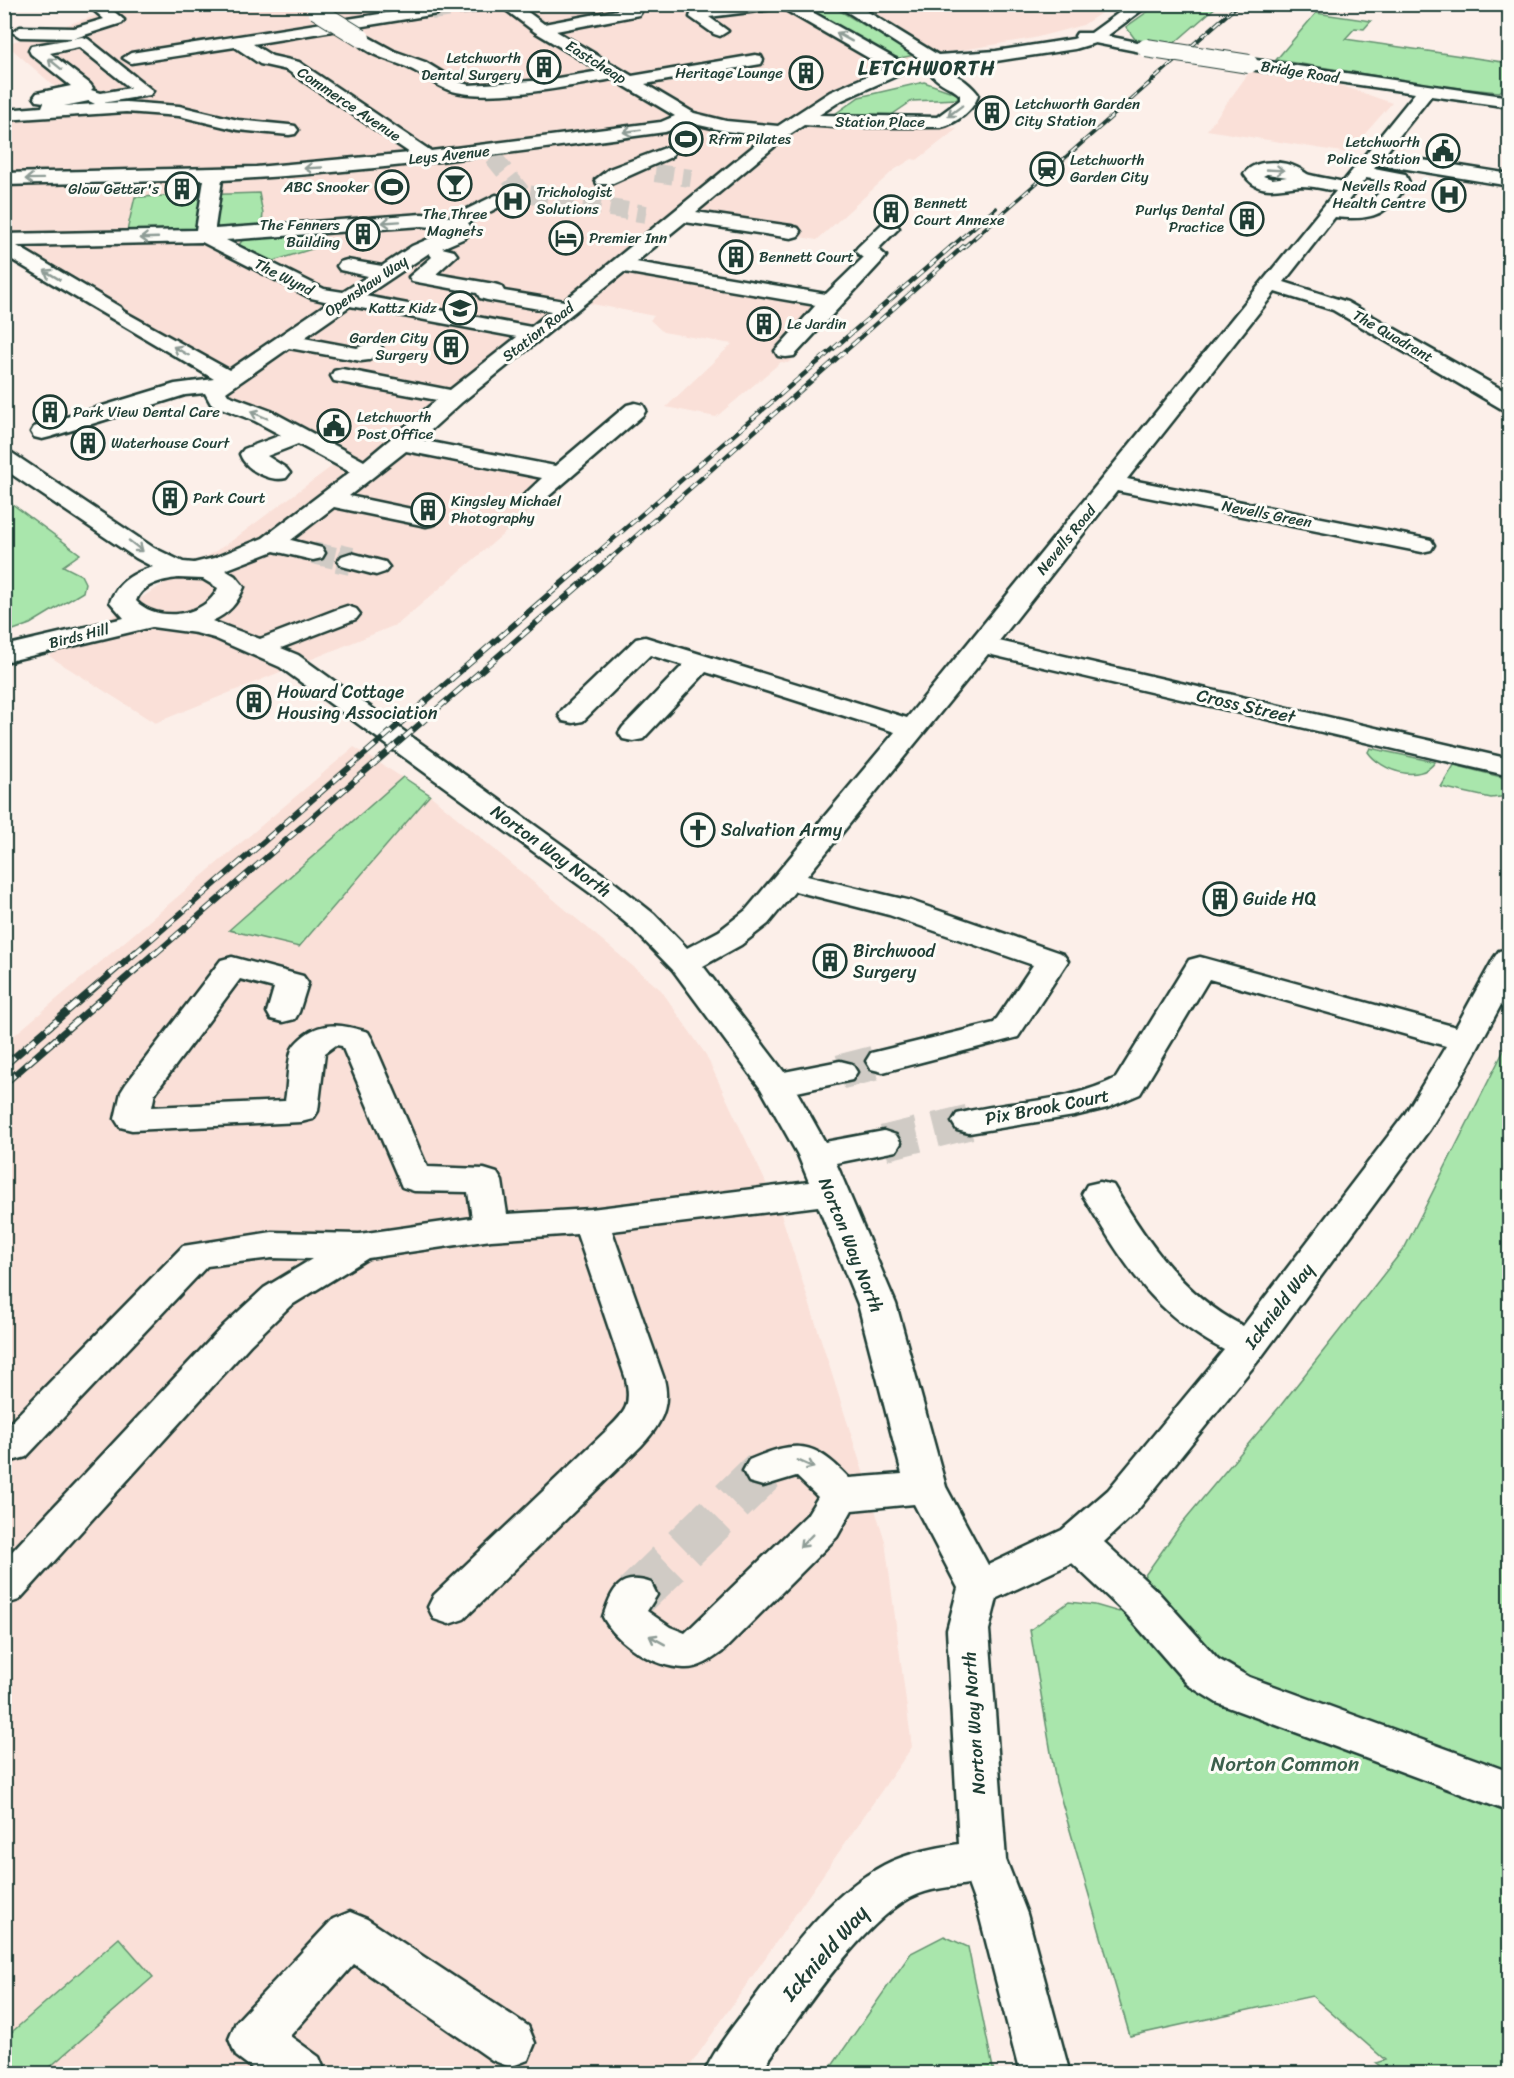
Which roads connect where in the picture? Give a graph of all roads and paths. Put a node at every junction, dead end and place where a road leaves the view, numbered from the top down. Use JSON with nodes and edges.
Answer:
{"nodes":[{"id":1,"x":482,"y":4,"type":"edge"},
{"id":2,"x":506,"y":4,"type":"edge"},
{"id":3,"x":779,"y":4,"type":"edge"},
{"id":4,"x":786,"y":4,"type":"edge"},
{"id":5,"x":843,"y":4,"type":"edge"},
{"id":6,"x":1142,"y":4,"type":"edge"},
{"id":7,"x":476,"y":5,"type":"edge"},
{"id":8,"x":312,"y":7,"type":"edge"},
{"id":9,"x":97,"y":8,"type":"edge"},
{"id":10,"x":431,"y":11,"type":"tunnel mouth"},
{"id":11,"x":633,"y":12,"type":"dead end"},
{"id":12,"x":64,"y":18,"type":"dead end"},
{"id":13,"x":542,"y":29,"type":"junction"},
{"id":14,"x":720,"y":31,"type":"dead end"},
{"id":15,"x":1071,"y":32,"type":"dead end"},
{"id":16,"x":12,"y":35,"type":"edge"},
{"id":17,"x":1092,"y":39,"type":"junction"},
{"id":18,"x":237,"y":41,"type":"junction"},
{"id":19,"x":131,"y":58,"type":"dead end"},
{"id":20,"x":755,"y":60,"type":"dead end"},
{"id":21,"x":923,"y":71,"type":"junction"},
{"id":22,"x":622,"y":78,"type":"junction"},
{"id":23,"x":84,"y":88,"type":"junction"},
{"id":24,"x":1425,"y":92,"type":"junction"},
{"id":25,"x":1509,"y":102,"type":"edge"},
{"id":26,"x":27,"y":112,"type":"edge"},
{"id":27,"x":688,"y":117,"type":"junction"},
{"id":28,"x":802,"y":119,"type":"junction"},
{"id":29,"x":289,"y":130,"type":"dead end"},
{"id":30,"x":388,"y":131,"type":"junction"},
{"id":31,"x":781,"y":132,"type":"junction"},
{"id":32,"x":664,"y":153,"type":"tunnel mouth"},
{"id":33,"x":427,"y":157,"type":"junction"},
{"id":34,"x":1367,"y":165,"type":"junction"},
{"id":35,"x":339,"y":166,"type":"junction"},
{"id":36,"x":629,"y":168,"type":"junction"},
{"id":37,"x":655,"y":173,"type":"tunnel mouth"},
{"id":38,"x":214,"y":174,"type":"junction"},
{"id":39,"x":691,"y":178,"type":"tunnel mouth"},
{"id":40,"x":4,"y":179,"type":"edge"},
{"id":41,"x":604,"y":180,"type":"dead end"},
{"id":42,"x":1509,"y":180,"type":"edge"},
{"id":43,"x":1296,"y":181,"type":"dead end"},
{"id":44,"x":719,"y":184,"type":"junction"},
{"id":45,"x":1349,"y":188,"type":"junction"},
{"id":46,"x":496,"y":201,"type":"dead end"},
{"id":47,"x":1330,"y":211,"type":"junction"},
{"id":48,"x":653,"y":215,"type":"tunnel mouth"},
{"id":49,"x":677,"y":217,"type":"junction"},
{"id":50,"x":454,"y":223,"type":"junction"},
{"id":51,"x":889,"y":228,"type":"dead end"},
{"id":52,"x":791,"y":232,"type":"dead end"},
{"id":53,"x":207,"y":236,"type":"junction"},
{"id":54,"x":4,"y":240,"type":"edge"},
{"id":55,"x":4,"y":246,"type":"edge"},
{"id":56,"x":419,"y":250,"type":"junction"},
{"id":57,"x":619,"y":265,"type":"junction"},
{"id":58,"x":347,"y":266,"type":"dead end"},
{"id":59,"x":386,"y":273,"type":"junction"},
{"id":60,"x":419,"y":277,"type":"junction"},
{"id":61,"x":1270,"y":285,"type":"junction"},
{"id":62,"x":346,"y":301,"type":"junction"},
{"id":63,"x":831,"y":301,"type":"junction"},
{"id":64,"x":378,"y":307,"type":"junction"},
{"id":65,"x":568,"y":308,"type":"junction"},
{"id":66,"x":535,"y":334,"type":"junction"},
{"id":67,"x":284,"y":341,"type":"junction"},
{"id":68,"x":371,"y":348,"type":"dead end"},
{"id":69,"x":786,"y":351,"type":"dead end"},
{"id":70,"x":342,"y":376,"type":"dead end"},
{"id":71,"x":226,"y":382,"type":"junction"},
{"id":72,"x":454,"y":397,"type":"junction"},
{"id":73,"x":1509,"y":404,"type":"edge"},
{"id":74,"x":635,"y":410,"type":"dead end"},
{"id":75,"x":42,"y":432,"type":"dead end"},
{"id":76,"x":301,"y":435,"type":"junction"},
{"id":77,"x":402,"y":443,"type":"junction"},
{"id":78,"x":4,"y":458,"type":"edge"},
{"id":79,"x":366,"y":471,"type":"junction"},
{"id":80,"x":278,"y":473,"type":"dead end"},
{"id":81,"x":560,"y":474,"type":"junction"},
{"id":82,"x":1111,"y":483,"type":"junction"},
{"id":83,"x":535,"y":496,"type":"dead end"},
{"id":84,"x":330,"y":499,"type":"junction"},
{"id":85,"x":426,"y":519,"type":"dead end"},
{"id":86,"x":94,"y":520,"type":"junction"},
{"id":87,"x":272,"y":543,"type":"junction"},
{"id":88,"x":1422,"y":545,"type":"dead end"},
{"id":89,"x":313,"y":552,"type":"tunnel mouth"},
{"id":90,"x":351,"y":561,"type":"tunnel mouth"},
{"id":91,"x":376,"y":567,"type":"dead end"},
{"id":92,"x":187,"y":570,"type":"junction"},
{"id":93,"x":127,"y":591,"type":"junction"},
{"id":94,"x":230,"y":592,"type":"junction"},
{"id":95,"x":347,"y":614,"type":"dead end"},
{"id":96,"x":159,"y":620,"type":"junction"},
{"id":97,"x":982,"y":645,"type":"junction"},
{"id":98,"x":280,"y":652,"type":"junction"},
{"id":99,"x":6,"y":653,"type":"edge"},
{"id":100,"x":700,"y":662,"type":"junction"},
{"id":101,"x":573,"y":715,"type":"dead end"},
{"id":102,"x":913,"y":729,"type":"junction"},
{"id":103,"x":633,"y":733,"type":"dead end"},
{"id":104,"x":1509,"y":768,"type":"edge"},
{"id":105,"x":788,"y":880,"type":"junction"},
{"id":106,"x":1509,"y":958,"type":"edge"},
{"id":107,"x":684,"y":963,"type":"junction"},
{"id":108,"x":283,"y":1012,"type":"dead end"},
{"id":109,"x":1464,"y":1040,"type":"junction"},
{"id":110,"x":883,"y":1061,"type":"tunnel mouth"},
{"id":111,"x":840,"y":1072,"type":"tunnel mouth"},
{"id":112,"x":776,"y":1085,"type":"junction"},
{"id":113,"x":969,"y":1122,"type":"tunnel mouth"},
{"id":114,"x":884,"y":1143,"type":"tunnel mouth"},
{"id":115,"x":815,"y":1155,"type":"junction"},
{"id":116,"x":830,"y":1192,"type":"junction"},
{"id":117,"x":1100,"y":1194,"type":"dead end"},
{"id":118,"x":591,"y":1221,"type":"junction"},
{"id":119,"x":491,"y":1228,"type":"junction"},
{"id":120,"x":359,"y":1247,"type":"junction"},
{"id":121,"x":1249,"y":1346,"type":"junction"},
{"id":122,"x":12,"y":1446,"type":"dead end"},
{"id":123,"x":763,"y":1471,"type":"tunnel mouth"},
{"id":124,"x":926,"y":1486,"type":"junction"},
{"id":125,"x":840,"y":1494,"type":"junction"},
{"id":126,"x":1077,"y":1542,"type":"junction"},
{"id":127,"x":4,"y":1588,"type":"edge"},
{"id":128,"x":979,"y":1588,"type":"junction"},
{"id":129,"x":636,"y":1595,"type":"tunnel mouth"},
{"id":130,"x":449,"y":1607,"type":"dead end"},
{"id":131,"x":1509,"y":1792,"type":"edge"},
{"id":132,"x":983,"y":1860,"type":"junction"},
{"id":133,"x":510,"y":2043,"type":"dead end"},
{"id":134,"x":301,"y":2073,"type":"edge"},
{"id":135,"x":729,"y":2073,"type":"edge"},
{"id":136,"x":1045,"y":2073,"type":"edge"}],
"edges":[{"from":1,"to":7,"type":"street"},
{"from":2,"to":13,"type":"street","name":"Eastcheap"},
{"from":3,"to":14,"type":"street"},
{"from":21,"to":4,"type":"street","one_way":true},
{"from":5,"to":21,"type":"street"},
{"from":6,"to":17,"type":"street"},
{"from":8,"to":22,"type":"street","bridge":true},
{"from":9,"to":16,"type":"street"},
{"from":10,"to":18,"type":"street"},
{"from":11,"to":13,"type":"street"},
{"from":12,"to":16,"type":"street"},
{"from":13,"to":22,"type":"street","name":"Eastcheap"},
{"from":15,"to":17,"type":"street"},
{"from":17,"to":21,"type":"street","name":"Station Place"},
{"from":17,"to":24,"type":"street","name":"Bridge Road","bridge":true},
{"from":18,"to":19,"type":"street"},
{"from":18,"to":30,"type":"street","name":"Commerce Avenue"},
{"from":20,"to":22,"type":"street"},
{"from":21,"to":28,"type":"street","name":"Station Place"},
{"from":21,"to":28,"type":"street","name":"Station Place","one_way":true},
{"from":22,"to":27,"type":"street","name":"Eastcheap"},
{"from":23,"to":23,"type":"street","one_way":true},
{"from":23,"to":26,"type":"street"},
{"from":24,"to":25,"type":"street","name":"Bridge Road"},
{"from":24,"to":34,"type":"street","name":"Nevells Road"},
{"from":26,"to":29,"type":"street"},
{"from":27,"to":31,"type":"street"},
{"from":27,"to":33,"type":"street","name":"Leys Avenue","one_way":true},
{"from":28,"to":31,"type":"street","name":"Station Road"},
{"from":30,"to":33,"type":"street","name":"Commerce Avenue"},
{"from":30,"to":35,"type":"street"},
{"from":31,"to":44,"type":"street","name":"Station Road"},
{"from":32,"to":36,"type":"street"},
{"from":33,"to":35,"type":"street","name":"Leys Avenue"},
{"from":34,"to":42,"type":"street"},
{"from":34,"to":45,"type":"street","name":"Nevells Road"},
{"from":34,"to":47,"type":"street"},
{"from":35,"to":38,"type":"street","name":"Leys Avenue","one_way":true},
{"from":36,"to":37,"type":"street"},
{"from":36,"to":41,"type":"street"},
{"from":38,"to":40,"type":"street","name":"Leys Avenue","one_way":true},
{"from":38,"to":53,"type":"street"},
{"from":39,"to":44,"type":"street"},
{"from":43,"to":45,"type":"street"},
{"from":44,"to":49,"type":"street","name":"Station Road"},
{"from":45,"to":47,"type":"street","name":"Nevells Road"},
{"from":46,"to":50,"type":"street"},
{"from":47,"to":61,"type":"street","name":"Nevells Road"},
{"from":48,"to":49,"type":"street"},
{"from":49,"to":52,"type":"street"},
{"from":49,"to":57,"type":"street","name":"Station Road"},
{"from":50,"to":53,"type":"street","one_way":true},
{"from":50,"to":56,"type":"street","name":"Openshaw Way"},
{"from":51,"to":63,"type":"street"},
{"from":53,"to":54,"type":"street","one_way":true},
{"from":53,"to":62,"type":"street","name":"The Wynd"},
{"from":71,"to":55,"type":"street","one_way":true},
{"from":56,"to":59,"type":"street","name":"Openshaw Way"},
{"from":56,"to":60,"type":"street"},
{"from":57,"to":63,"type":"street"},
{"from":57,"to":65,"type":"street","name":"Station Road"},
{"from":58,"to":59,"type":"street"},
{"from":59,"to":62,"type":"street","name":"Openshaw Way"},
{"from":60,"to":64,"type":"street"},
{"from":60,"to":65,"type":"street"},
{"from":61,"to":73,"type":"street","name":"The Quadrant"},
{"from":61,"to":82,"type":"street","name":"Nevells Road"},
{"from":62,"to":64,"type":"street","name":"The Wynd"},
{"from":62,"to":67,"type":"street","name":"Openshaw Way"},
{"from":63,"to":69,"type":"street"},
{"from":64,"to":66,"type":"street","name":"The Wynd"},
{"from":65,"to":66,"type":"street","name":"Station Road"},
{"from":66,"to":72,"type":"street","name":"Station Road"},
{"from":67,"to":68,"type":"street"},
{"from":67,"to":71,"type":"street","name":"Openshaw Way"},
{"from":70,"to":72,"type":"street"},
{"from":71,"to":75,"type":"street"},
{"from":76,"to":71,"type":"street","one_way":true},
{"from":72,"to":77,"type":"street","name":"Station Road"},
{"from":74,"to":81,"type":"street"},
{"from":76,"to":79,"type":"street"},
{"from":76,"to":80,"type":"street"},
{"from":77,"to":79,"type":"street","name":"Station Road"},
{"from":77,"to":81,"type":"street"},
{"from":78,"to":86,"type":"street","name":"Norton Way North"},
{"from":79,"to":84,"type":"street","name":"Station Road"},
{"from":81,"to":83,"type":"street"},
{"from":82,"to":88,"type":"street","name":"Nevells Green"},
{"from":82,"to":97,"type":"street","name":"Nevells Road"},
{"from":84,"to":85,"type":"street"},
{"from":84,"to":87,"type":"street","name":"Station Road"},
{"from":86,"to":92,"type":"street","name":"Norton Way North","one_way":true},
{"from":86,"to":93,"type":"street"},
{"from":87,"to":89,"type":"street"},
{"from":87,"to":92,"type":"street","name":"Station Road"},
{"from":87,"to":94,"type":"street","name":"Station Road"},
{"from":90,"to":91,"type":"street"},
{"from":92,"to":93,"type":"street","name":"Birds Hill"},
{"from":92,"to":94,"type":"street","name":"Norton Way North"},
{"from":93,"to":96,"type":"street"},
{"from":93,"to":99,"type":"street","name":"Birds Hill"},
{"from":94,"to":96,"type":"street","name":"Birds Hill"},
{"from":94,"to":98,"type":"street","name":"Norton Way North"},
{"from":95,"to":98,"type":"street"},
{"from":96,"to":98,"type":"street","name":"Norton Way North"},
{"from":96,"to":99,"type":"street","name":"Birds Hill"},
{"from":97,"to":102,"type":"street","name":"Nevells Road"},
{"from":97,"to":104,"type":"street","name":"Cross Street"},
{"from":98,"to":107,"type":"street","name":"Norton Way North"},
{"from":100,"to":101,"type":"street"},
{"from":100,"to":102,"type":"street"},
{"from":100,"to":103,"type":"street"},
{"from":102,"to":105,"type":"street","name":"Nevells Road"},
{"from":105,"to":107,"type":"street","name":"Nevells Road"},
{"from":105,"to":110,"type":"street"},
{"from":106,"to":109,"type":"street","name":"Icknield Way"},
{"from":107,"to":112,"type":"street","name":"Norton Way North"},
{"from":108,"to":119,"type":"street"},
{"from":109,"to":113,"type":"street","name":"Pix Brook Court"},
{"from":109,"to":121,"type":"street","name":"Icknield Way"},
{"from":111,"to":112,"type":"street"},
{"from":112,"to":115,"type":"street","name":"Norton Way North"},
{"from":114,"to":115,"type":"street"},
{"from":115,"to":116,"type":"street","name":"Norton Way North"},
{"from":116,"to":118,"type":"street"},
{"from":116,"to":124,"type":"street","name":"Norton Way North"},
{"from":117,"to":121,"type":"street"},
{"from":118,"to":119,"type":"street"},
{"from":118,"to":130,"type":"street"},
{"from":119,"to":120,"type":"street"},
{"from":120,"to":122,"type":"street"},
{"from":120,"to":127,"type":"street"},
{"from":121,"to":126,"type":"street","name":"Icknield Way"},
{"from":123,"to":125,"type":"street","one_way":true},
{"from":124,"to":125,"type":"street"},
{"from":124,"to":128,"type":"street","name":"Norton Way North"},
{"from":125,"to":129,"type":"street","one_way":true},
{"from":126,"to":128,"type":"street","name":"Icknield Way"},
{"from":126,"to":131,"type":"street"},
{"from":128,"to":132,"type":"street","name":"Norton Way North"},
{"from":132,"to":135,"type":"street","name":"Icknield Way"},
{"from":132,"to":136,"type":"street","name":"Norton Way North"},
{"from":133,"to":134,"type":"street"}]}
